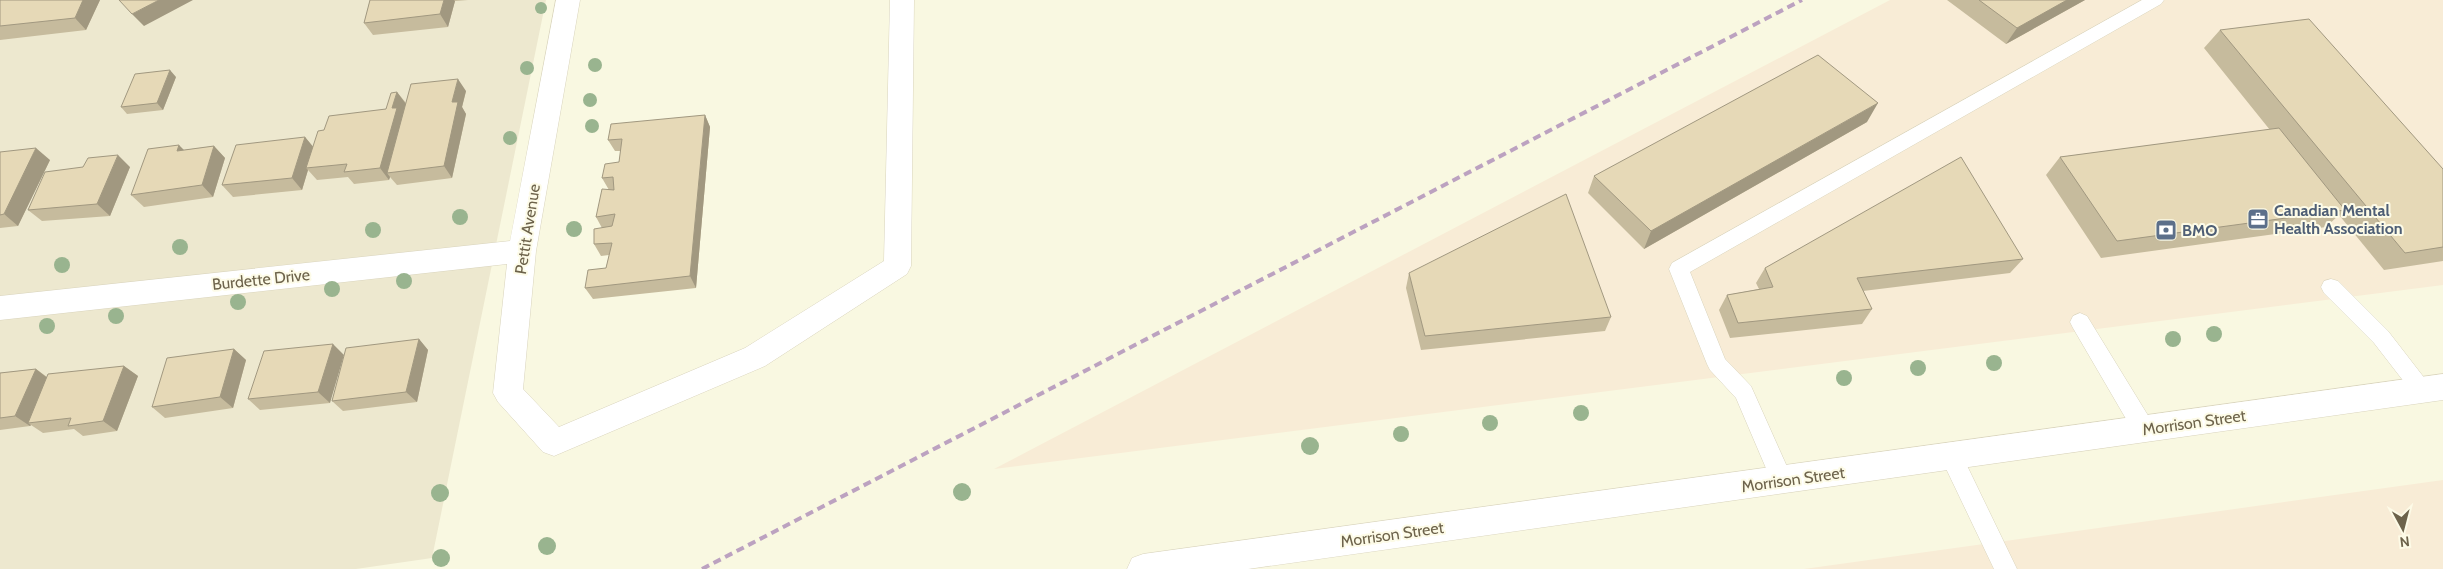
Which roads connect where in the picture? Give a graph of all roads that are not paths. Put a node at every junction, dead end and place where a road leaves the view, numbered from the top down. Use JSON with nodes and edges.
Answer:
{"nodes":[{"id":1,"x":568,"y":0,"type":"edge"},
{"id":2,"x":902,"y":0,"type":"edge"},
{"id":3,"x":2155,"y":0,"type":"edge"},
{"id":4,"x":522,"y":251,"type":"junction"},
{"id":5,"x":2331,"y":287,"type":"dead end"},
{"id":6,"x":0,"y":308,"type":"edge"},
{"id":7,"x":2080,"y":322,"type":"dead end"},
{"id":8,"x":2432,"y":389,"type":"edge"},
{"id":9,"x":2144,"y":429,"type":"junction"},
{"id":10,"x":1950,"y":456,"type":"junction"},
{"id":11,"x":1782,"y":480,"type":"junction"},
{"id":12,"x":1143,"y":569,"type":"edge"},
{"id":13,"x":2006,"y":569,"type":"edge"}],
"edges":[{"from":1,"to":4,"type":"street","name":"Pettit Avenue"},
{"from":2,"to":4,"type":"street","name":"Pettit Avenue"},
{"from":3,"to":11,"type":"lane"},
{"from":4,"to":6,"type":"street","name":"Burdette Drive"},
{"from":5,"to":8,"type":"lane"},
{"from":7,"to":9,"type":"lane"},
{"from":8,"to":9,"type":"street","name":"Morrison Street"},
{"from":9,"to":10,"type":"street","name":"Morrison Street"},
{"from":10,"to":11,"type":"street","name":"Morrison Street"},
{"from":10,"to":13,"type":"lane"},
{"from":11,"to":12,"type":"street","name":"Morrison Street"}]}
